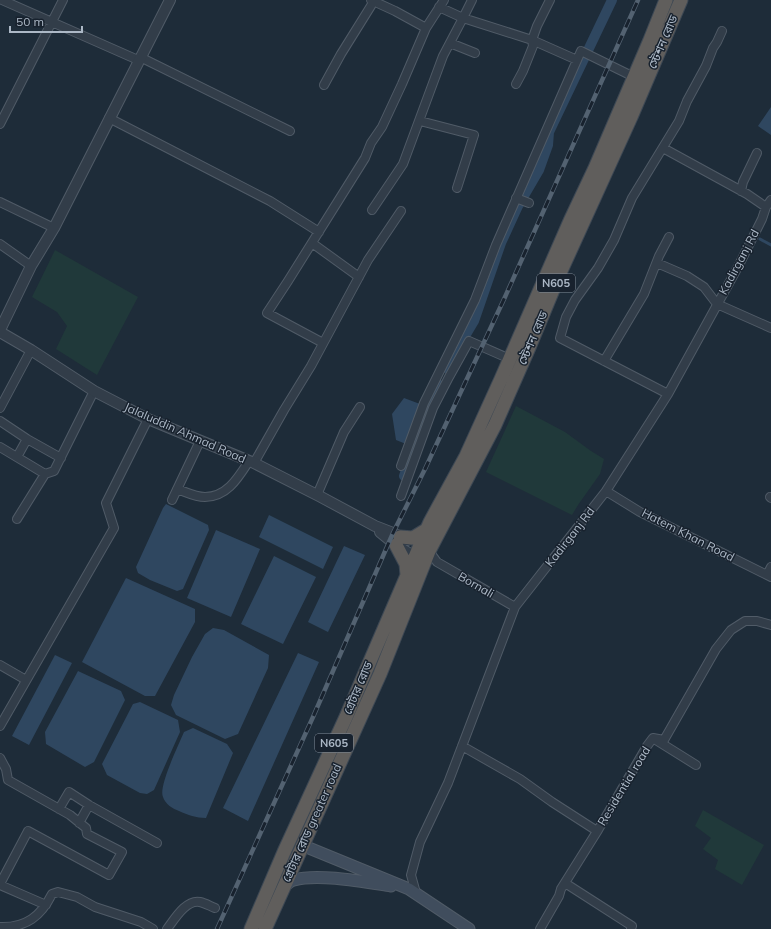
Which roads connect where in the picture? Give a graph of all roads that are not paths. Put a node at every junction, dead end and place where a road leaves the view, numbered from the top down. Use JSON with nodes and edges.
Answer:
{"nodes":[{"id":1,"x":2,"y":0,"type":"edge"},
{"id":2,"x":63,"y":0,"type":"edge"},
{"id":3,"x":170,"y":0,"type":"edge"},
{"id":4,"x":444,"y":0,"type":"edge"},
{"id":5,"x":472,"y":0,"type":"edge"},
{"id":6,"x":550,"y":0,"type":"edge"},
{"id":7,"x":666,"y":0,"type":"edge"},
{"id":8,"x":681,"y":0,"type":"edge"},
{"id":9,"x":372,"y":1,"type":"edge"},
{"id":10,"x":439,"y":7,"type":"junction"},
{"id":11,"x":463,"y":18,"type":"junction"},
{"id":12,"x":51,"y":22,"type":"junction"},
{"id":13,"x":426,"y":28,"type":"junction"},
{"id":14,"x":722,"y":31,"type":"dead end"},
{"id":15,"x":532,"y":40,"type":"junction"},
{"id":16,"x":450,"y":43,"type":"junction"},
{"id":17,"x":475,"y":53,"type":"dead end"},
{"id":18,"x":139,"y":59,"type":"junction"},
{"id":19,"x":577,"y":60,"type":"junction"},
{"id":20,"x":634,"y":77,"type":"junction"},
{"id":21,"x":516,"y":84,"type":"dead end"},
{"id":22,"x":324,"y":85,"type":"dead end"},
{"id":23,"x":109,"y":118,"type":"junction"},
{"id":24,"x":420,"y":121,"type":"junction"},
{"id":25,"x":0,"y":124,"type":"edge"},
{"id":26,"x":290,"y":131,"type":"dead end"},
{"id":27,"x":664,"y":148,"type":"junction"},
{"id":28,"x":757,"y":153,"type":"dead end"},
{"id":29,"x":457,"y":188,"type":"dead end"},
{"id":30,"x":741,"y":191,"type":"junction"},
{"id":31,"x":590,"y":193,"type":"junction"},
{"id":32,"x":516,"y":198,"type":"junction"},
{"id":33,"x":0,"y":202,"type":"edge"},
{"id":34,"x":529,"y":203,"type":"dead end"},
{"id":35,"x":769,"y":203,"type":"edge"},
{"id":36,"x":372,"y":210,"type":"dead end"},
{"id":37,"x":401,"y":211,"type":"dead end"},
{"id":38,"x":54,"y":228,"type":"junction"},
{"id":39,"x":319,"y":232,"type":"junction"},
{"id":40,"x":669,"y":237,"type":"dead end"},
{"id":41,"x":312,"y":243,"type":"junction"},
{"id":42,"x":0,"y":244,"type":"edge"},
{"id":43,"x":657,"y":263,"type":"junction"},
{"id":44,"x":31,"y":266,"type":"junction"},
{"id":45,"x":359,"y":277,"type":"junction"},
{"id":46,"x":717,"y":304,"type":"junction"},
{"id":47,"x":771,"y":328,"type":"edge"},
{"id":48,"x":0,"y":331,"type":"edge"},
{"id":49,"x":323,"y":343,"type":"junction"},
{"id":50,"x":31,"y":350,"type":"junction"},
{"id":51,"x":510,"y":359,"type":"junction"},
{"id":52,"x":604,"y":361,"type":"junction"},
{"id":53,"x":439,"y":372,"type":"junction"},
{"id":54,"x":449,"y":377,"type":"junction"},
{"id":55,"x":94,"y":391,"type":"junction"},
{"id":56,"x":668,"y":394,"type":"junction"},
{"id":57,"x":424,"y":403,"type":"junction"},
{"id":58,"x":360,"y":407,"type":"dead end"},
{"id":59,"x":0,"y":408,"type":"edge"},
{"id":60,"x":433,"y":408,"type":"junction"},
{"id":61,"x":148,"y":419,"type":"junction"},
{"id":62,"x":0,"y":421,"type":"edge"},
{"id":63,"x":27,"y":439,"type":"junction"},
{"id":64,"x":200,"y":441,"type":"junction"},
{"id":65,"x":0,"y":447,"type":"edge"},
{"id":66,"x":17,"y":457,"type":"junction"},
{"id":67,"x":61,"y":458,"type":"junction"},
{"id":68,"x":252,"y":462,"type":"junction"},
{"id":69,"x":401,"y":466,"type":"dead end"},
{"id":70,"x":45,"y":474,"type":"junction"},
{"id":71,"x":177,"y":489,"type":"junction"},
{"id":72,"x":606,"y":491,"type":"junction"},
{"id":73,"x":317,"y":495,"type":"junction"},
{"id":74,"x":401,"y":496,"type":"dead end"},
{"id":75,"x":172,"y":500,"type":"dead end"},
{"id":76,"x":17,"y":519,"type":"dead end"},
{"id":77,"x":426,"y":530,"type":"junction"},
{"id":78,"x":398,"y":541,"type":"junction"},
{"id":79,"x":422,"y":554,"type":"junction"},
{"id":80,"x":771,"y":567,"type":"edge"},
{"id":81,"x":407,"y":575,"type":"junction"},
{"id":82,"x":769,"y":576,"type":"edge"},
{"id":83,"x":515,"y":608,"type":"junction"},
{"id":84,"x":771,"y":625,"type":"edge"},
{"id":85,"x":0,"y":665,"type":"edge"},
{"id":86,"x":26,"y":680,"type":"junction"},
{"id":87,"x":0,"y":726,"type":"edge"},
{"id":88,"x":654,"y":738,"type":"junction"},
{"id":89,"x":462,"y":746,"type":"junction"},
{"id":90,"x":0,"y":758,"type":"edge"},
{"id":91,"x":696,"y":765,"type":"dead end"},
{"id":92,"x":89,"y":805,"type":"junction"},
{"id":93,"x":59,"y":810,"type":"junction"},
{"id":94,"x":80,"y":823,"type":"junction"},
{"id":95,"x":597,"y":831,"type":"junction"},
{"id":96,"x":157,"y":843,"type":"dead end"},
{"id":97,"x":304,"y":846,"type":"junction"},
{"id":98,"x":565,"y":883,"type":"junction"},
{"id":99,"x":0,"y":885,"type":"edge"},
{"id":100,"x":284,"y":887,"type":"junction"},
{"id":101,"x":412,"y":891,"type":"junction"},
{"id":102,"x":46,"y":905,"type":"junction"},
{"id":103,"x":215,"y":908,"type":"dead end"},
{"id":104,"x":0,"y":927,"type":"edge"},
{"id":105,"x":153,"y":929,"type":"edge"},
{"id":106,"x":166,"y":929,"type":"edge"},
{"id":107,"x":251,"y":929,"type":"edge"},
{"id":108,"x":265,"y":929,"type":"edge"},
{"id":109,"x":469,"y":929,"type":"edge"},
{"id":110,"x":540,"y":929,"type":"edge"},
{"id":111,"x":631,"y":929,"type":"edge"}],
"edges":[{"from":1,"to":12,"type":"street"},
{"from":2,"to":12,"type":"street"},
{"from":3,"to":18,"type":"street"},
{"from":4,"to":10,"type":"street"},
{"from":5,"to":11,"type":"street"},
{"from":6,"to":15,"type":"street"},
{"from":7,"to":20,"type":"highway","name":"স্টেশন রোড","number":"N605"},
{"from":8,"to":31,"type":"highway","name":"স্টেশন রোড","number":"N605"},
{"from":9,"to":13,"type":"street"},
{"from":9,"to":22,"type":"street"},
{"from":10,"to":11,"type":"street"},
{"from":10,"to":13,"type":"street"},
{"from":11,"to":15,"type":"street"},
{"from":11,"to":16,"type":"street"},
{"from":12,"to":18,"type":"street"},
{"from":12,"to":25,"type":"street"},
{"from":13,"to":39,"type":"street"},
{"from":14,"to":27,"type":"street"},
{"from":15,"to":19,"type":"street"},
{"from":15,"to":21,"type":"street"},
{"from":16,"to":17,"type":"street"},
{"from":16,"to":24,"type":"street"},
{"from":18,"to":23,"type":"street"},
{"from":18,"to":26,"type":"street"},
{"from":19,"to":20,"type":"street"},
{"from":19,"to":32,"type":"street"},
{"from":20,"to":31,"type":"highway","name":"স্টেশন রোড","number":"N605"},
{"from":23,"to":38,"type":"street"},
{"from":23,"to":39,"type":"street"},
{"from":24,"to":29,"type":"street"},
{"from":24,"to":36,"type":"street"},
{"from":27,"to":30,"type":"street"},
{"from":27,"to":52,"type":"street"},
{"from":28,"to":30,"type":"street"},
{"from":30,"to":35,"type":"street"},
{"from":31,"to":51,"type":"highway","name":"স্টেশন রোড","number":"N605"},
{"from":31,"to":79,"type":"highway","name":"স্টেশন রোড","number":"N605"},
{"from":32,"to":34,"type":"street"},
{"from":32,"to":53,"type":"street"},
{"from":33,"to":38,"type":"street"},
{"from":35,"to":46,"type":"street","name":"Kadirganj Rd"},
{"from":37,"to":45,"type":"street"},
{"from":38,"to":44,"type":"street"},
{"from":39,"to":41,"type":"street"},
{"from":40,"to":43,"type":"street"},
{"from":41,"to":45,"type":"street"},
{"from":41,"to":49,"type":"street"},
{"from":42,"to":44,"type":"street"},
{"from":43,"to":46,"type":"street"},
{"from":43,"to":52,"type":"street"},
{"from":44,"to":48,"type":"street"},
{"from":45,"to":49,"type":"street"},
{"from":46,"to":47,"type":"street"},
{"from":46,"to":56,"type":"street","name":"Kadirganj Rd"},
{"from":48,"to":50,"type":"street","name":"Jalaluddin Ahmad Road"},
{"from":49,"to":68,"type":"street"},
{"from":50,"to":55,"type":"street","name":"Jalaluddin Ahmad Road"},
{"from":50,"to":59,"type":"street"},
{"from":51,"to":54,"type":"street"},
{"from":51,"to":77,"type":"highway","name":"স্টেশন রোড","number":"N605"},
{"from":52,"to":56,"type":"street"},
{"from":53,"to":54,"type":"street"},
{"from":53,"to":57,"type":"street"},
{"from":54,"to":60,"type":"street"},
{"from":55,"to":61,"type":"street","name":"Jalaluddin Ahmad Road"},
{"from":55,"to":67,"type":"street"},
{"from":56,"to":72,"type":"street","name":"Kadirganj Rd"},
{"from":57,"to":60,"type":"street"},
{"from":57,"to":69,"type":"street"},
{"from":58,"to":73,"type":"street"},
{"from":60,"to":74,"type":"street"},
{"from":61,"to":64,"type":"street","name":"Jalaluddin Ahmad Road"},
{"from":61,"to":86,"type":"street"},
{"from":62,"to":63,"type":"street"},
{"from":63,"to":66,"type":"street"},
{"from":63,"to":67,"type":"street"},
{"from":64,"to":68,"type":"street","name":"Jalaluddin Ahmad Road"},
{"from":64,"to":71,"type":"street"},
{"from":65,"to":66,"type":"street"},
{"from":66,"to":70,"type":"street"},
{"from":67,"to":70,"type":"street"},
{"from":68,"to":71,"type":"street"},
{"from":68,"to":73,"type":"street","name":"Jalaluddin Ahmad Road"},
{"from":70,"to":76,"type":"street"},
{"from":71,"to":75,"type":"street"},
{"from":72,"to":82,"type":"street","name":"Hatem Khan Road"},
{"from":72,"to":83,"type":"street","name":"Kadirganj Rd"},
{"from":73,"to":78,"type":"street","name":"Jalaluddin Ahmad Road"},
{"from":77,"to":78,"type":"highway"},
{"from":77,"to":79,"type":"highway","name":"স্টেশন রোড","number":"N605"},
{"from":78,"to":79,"type":"street","name":"Jalaluddin Ahmad Road"},
{"from":78,"to":81,"type":"highway"},
{"from":79,"to":81,"type":"highway","name":"গ্রেটার রোড","number":"N605"},
{"from":79,"to":83,"type":"street","name":"Bornali"},
{"from":79,"to":97,"type":"highway","name":"গ্রেটার রোড greater road","number":"N605"},
{"from":80,"to":82,"type":"street"},
{"from":81,"to":107,"type":"highway","name":"গ্রেটার রোড","number":"N605"},
{"from":83,"to":89,"type":"street","name":"Kadirganj Rd"},
{"from":84,"to":88,"type":"street","name":"Residential road"},
{"from":85,"to":86,"type":"street"},
{"from":86,"to":87,"type":"street"},
{"from":88,"to":91,"type":"street"},
{"from":88,"to":95,"type":"street","name":"Residential road"},
{"from":89,"to":95,"type":"street"},
{"from":89,"to":101,"type":"street","name":"Kadirganj Rd"},
{"from":90,"to":93,"type":"street"},
{"from":92,"to":93,"type":"street"},
{"from":92,"to":94,"type":"street"},
{"from":92,"to":96,"type":"street"},
{"from":93,"to":94,"type":"street"},
{"from":94,"to":99,"type":"street"},
{"from":95,"to":98,"type":"street","name":"Residential road"},
{"from":97,"to":100,"type":"highway","name":"গ্রেটার রোড greater road","number":"N605"},
{"from":97,"to":101,"type":"main road"},
{"from":98,"to":110,"type":"street","name":"Residential road"},
{"from":98,"to":111,"type":"street"},
{"from":99,"to":102,"type":"street"},
{"from":100,"to":101,"type":"main road"},
{"from":100,"to":108,"type":"highway","name":"গ্রেটার রোড greater road","number":"N605"},
{"from":101,"to":109,"type":"main road"},
{"from":102,"to":104,"type":"street"},
{"from":102,"to":105,"type":"street"},
{"from":103,"to":106,"type":"street"}]}
